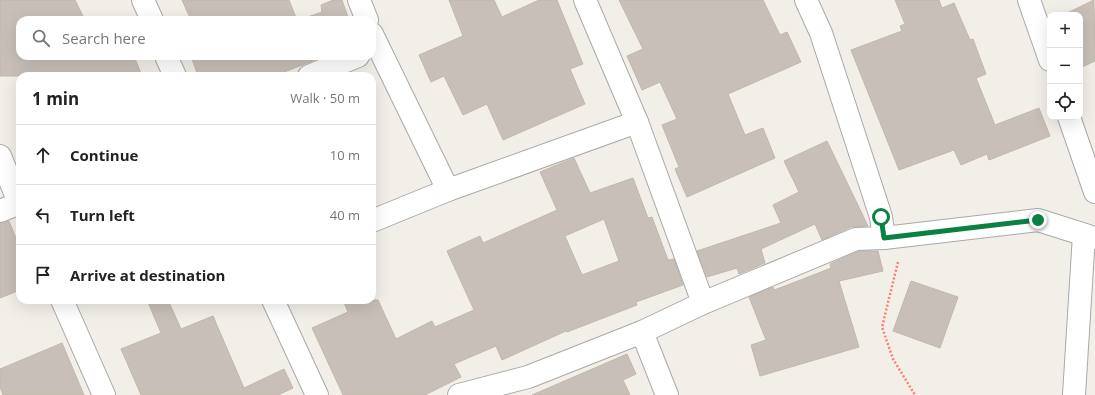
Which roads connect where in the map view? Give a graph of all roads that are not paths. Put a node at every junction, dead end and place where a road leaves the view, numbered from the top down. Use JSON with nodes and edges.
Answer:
{"nodes":[{"id":1,"x":143,"y":0,"type":"edge"},
{"id":2,"x":359,"y":0,"type":"edge"},
{"id":3,"x":585,"y":0,"type":"edge"},
{"id":4,"x":806,"y":0,"type":"edge"},
{"id":5,"x":1029,"y":0,"type":"edge"},
{"id":6,"x":150,"y":16,"type":"edge"},
{"id":7,"x":365,"y":16,"type":"edge"},
{"id":8,"x":1047,"y":51,"type":"edge"},
{"id":9,"x":376,"y":58,"type":"edge"},
{"id":10,"x":168,"y":60,"type":"edge"},
{"id":11,"x":343,"y":60,"type":"edge"},
{"id":12,"x":173,"y":72,"type":"edge"},
{"id":13,"x":317,"y":72,"type":"edge"},
{"id":14,"x":1070,"y":120,"type":"edge"},
{"id":15,"x":637,"y":122,"type":"junction"},
{"id":16,"x":0,"y":156,"type":"edge"},
{"id":17,"x":448,"y":190,"type":"junction"},
{"id":18,"x":1095,"y":192,"type":"edge"},
{"id":19,"x":15,"y":206,"type":"edge"},
{"id":20,"x":376,"y":219,"type":"edge"},
{"id":21,"x":1089,"y":236,"type":"edge"},
{"id":22,"x":894,"y":237,"type":"junction"},
{"id":23,"x":703,"y":303,"type":"junction"},
{"id":24,"x":64,"y":304,"type":"edge"},
{"id":25,"x":275,"y":304,"type":"edge"},
{"id":26,"x":642,"y":332,"type":"junction"},
{"id":27,"x":104,"y":395,"type":"edge"},
{"id":28,"x":317,"y":395,"type":"edge"},
{"id":29,"x":459,"y":395,"type":"edge"},
{"id":30,"x":667,"y":395,"type":"edge"},
{"id":31,"x":1074,"y":395,"type":"edge"}],
"edges":[{"from":1,"to":6,"type":"street"},
{"from":2,"to":7,"type":"street"},
{"from":3,"to":15,"type":"street"},
{"from":4,"to":22,"type":"street"},
{"from":5,"to":8,"type":"street"},
{"from":9,"to":17,"type":"street"},
{"from":10,"to":12,"type":"street"},
{"from":11,"to":13,"type":"street"},
{"from":14,"to":18,"type":"street"},
{"from":15,"to":17,"type":"street"},
{"from":15,"to":23,"type":"street"},
{"from":16,"to":19,"type":"street"},
{"from":17,"to":20,"type":"street"},
{"from":21,"to":22,"type":"street"},
{"from":21,"to":31,"type":"street"},
{"from":22,"to":23,"type":"street"},
{"from":23,"to":26,"type":"street"},
{"from":24,"to":27,"type":"street"},
{"from":25,"to":28,"type":"street"},
{"from":26,"to":29,"type":"street"},
{"from":26,"to":30,"type":"street"}]}
